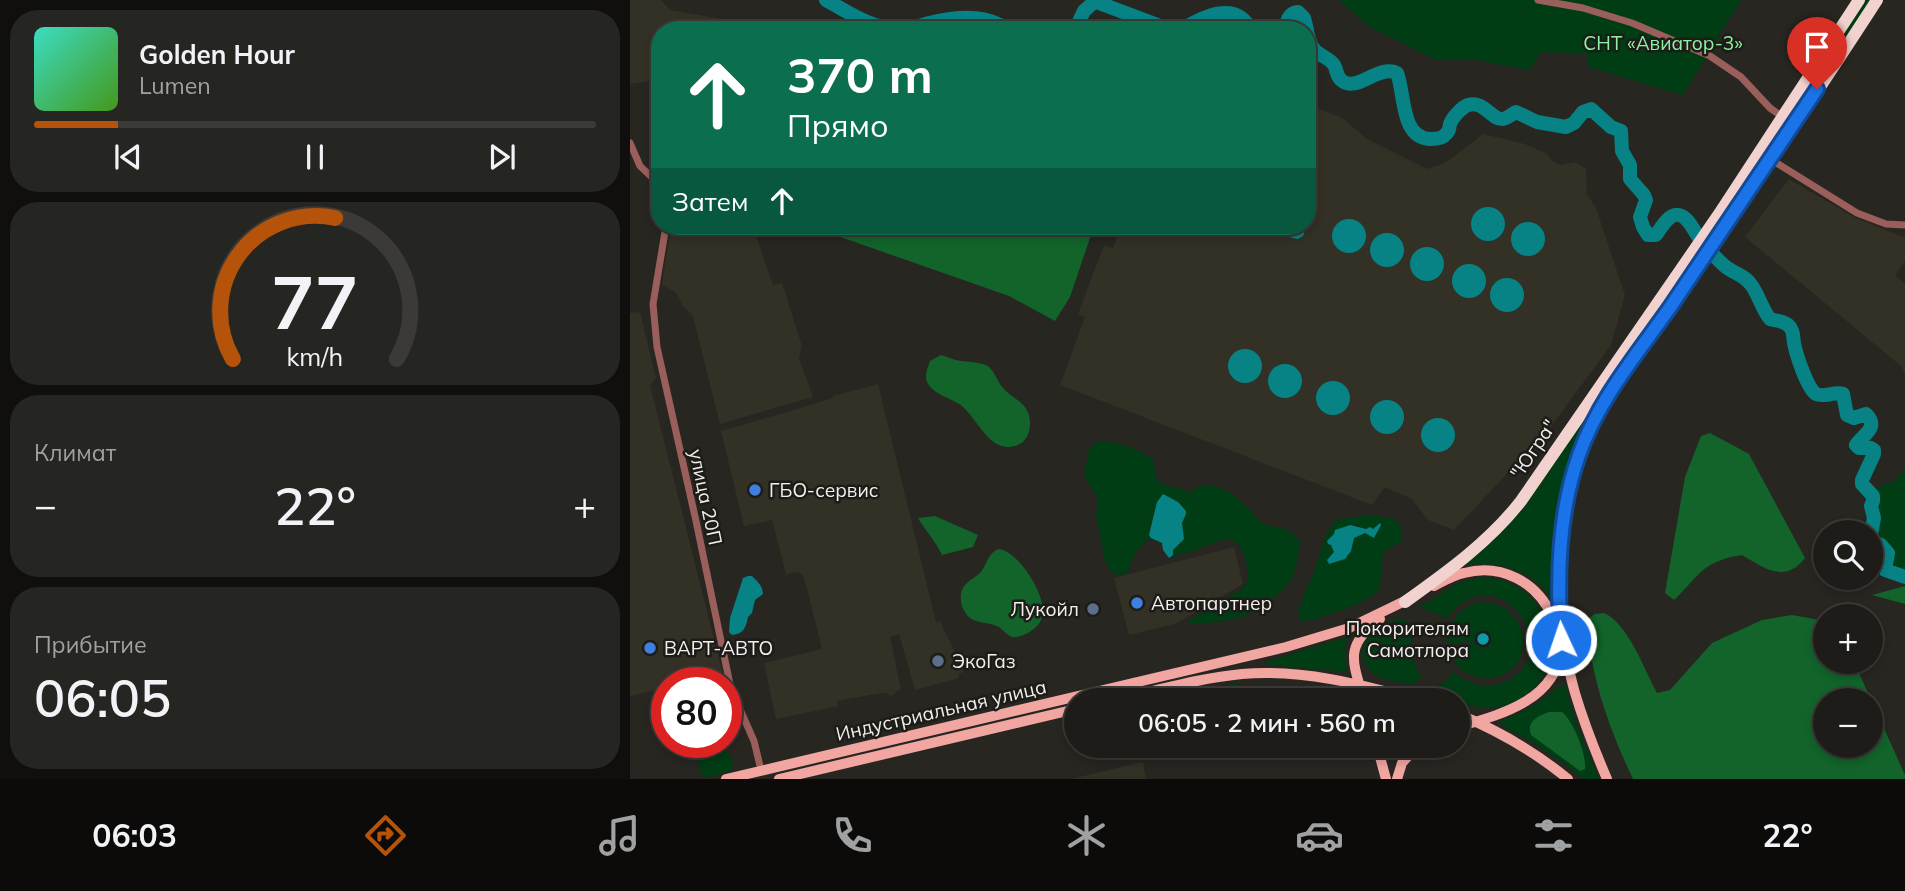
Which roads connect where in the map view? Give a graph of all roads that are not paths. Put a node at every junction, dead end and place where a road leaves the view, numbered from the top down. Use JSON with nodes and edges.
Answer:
{"nodes":[{"id":1,"x":1538,"y":0,"type":"edge"},
{"id":2,"x":1859,"y":0,"type":"edge"},
{"id":3,"x":1877,"y":0,"type":"edge"},
{"id":4,"x":1783,"y":117,"type":"junction"},
{"id":5,"x":630,"y":143,"type":"edge"},
{"id":6,"x":1770,"y":159,"type":"junction"},
{"id":7,"x":651,"y":177,"type":"edge"},
{"id":8,"x":1724,"y":218,"type":"junction"},
{"id":9,"x":1905,"y":225,"type":"edge"},
{"id":10,"x":664,"y":235,"type":"edge"},
{"id":11,"x":1691,"y":266,"type":"junction"},
{"id":12,"x":1405,"y":601,"type":"junction"},
{"id":13,"x":1561,"y":640,"type":"junction"},
{"id":14,"x":1359,"y":684,"type":"junction"},
{"id":15,"x":1168,"y":688,"type":"edge"},
{"id":16,"x":1360,"y":688,"type":"edge"},
{"id":17,"x":1374,"y":688,"type":"edge"},
{"id":18,"x":1064,"y":712,"type":"edge"},
{"id":19,"x":1470,"y":719,"type":"edge"},
{"id":20,"x":1477,"y":722,"type":"junction"},
{"id":21,"x":1470,"y":724,"type":"edge"},
{"id":22,"x":1380,"y":758,"type":"edge"},
{"id":23,"x":1406,"y":758,"type":"edge"},
{"id":24,"x":761,"y":770,"type":"junction"},
{"id":25,"x":726,"y":779,"type":"edge"},
{"id":26,"x":779,"y":779,"type":"edge"},
{"id":27,"x":1386,"y":779,"type":"edge"},
{"id":28,"x":1396,"y":779,"type":"edge"},
{"id":29,"x":1568,"y":779,"type":"edge"},
{"id":30,"x":1607,"y":779,"type":"edge"}],
"edges":[{"from":1,"to":4,"type":"street"},
{"from":2,"to":4,"type":"highway"},
{"from":3,"to":6,"type":"highway"},
{"from":4,"to":8,"type":"highway"},
{"from":5,"to":7,"type":"street"},
{"from":6,"to":8,"type":"highway"},
{"from":6,"to":9,"type":"street"},
{"from":8,"to":11,"type":"highway"},
{"from":10,"to":24,"type":"street","name":"улица 20П"},
{"from":11,"to":12,"type":"highway","name":"\"Югра\""},
{"from":11,"to":13,"type":"highway","name":"\"Югра\""},
{"from":12,"to":13,"type":"main road"},
{"from":12,"to":14,"type":"main road"},
{"from":12,"to":24,"type":"main road","name":"Индустриальная улица"},
{"from":13,"to":20,"type":"main road"},
{"from":13,"to":30,"type":"main road"},
{"from":14,"to":15,"type":"main road"},
{"from":14,"to":16,"type":"main road"},
{"from":14,"to":17,"type":"main road"},
{"from":18,"to":26,"type":"main road","name":"Индустриальная улица"},
{"from":19,"to":20,"type":"main road"},
{"from":20,"to":21,"type":"main road"},
{"from":20,"to":29,"type":"main road"},
{"from":22,"to":27,"type":"main road"},
{"from":23,"to":28,"type":"main road"},
{"from":24,"to":25,"type":"main road","name":"Индустриальная улица"}]}
